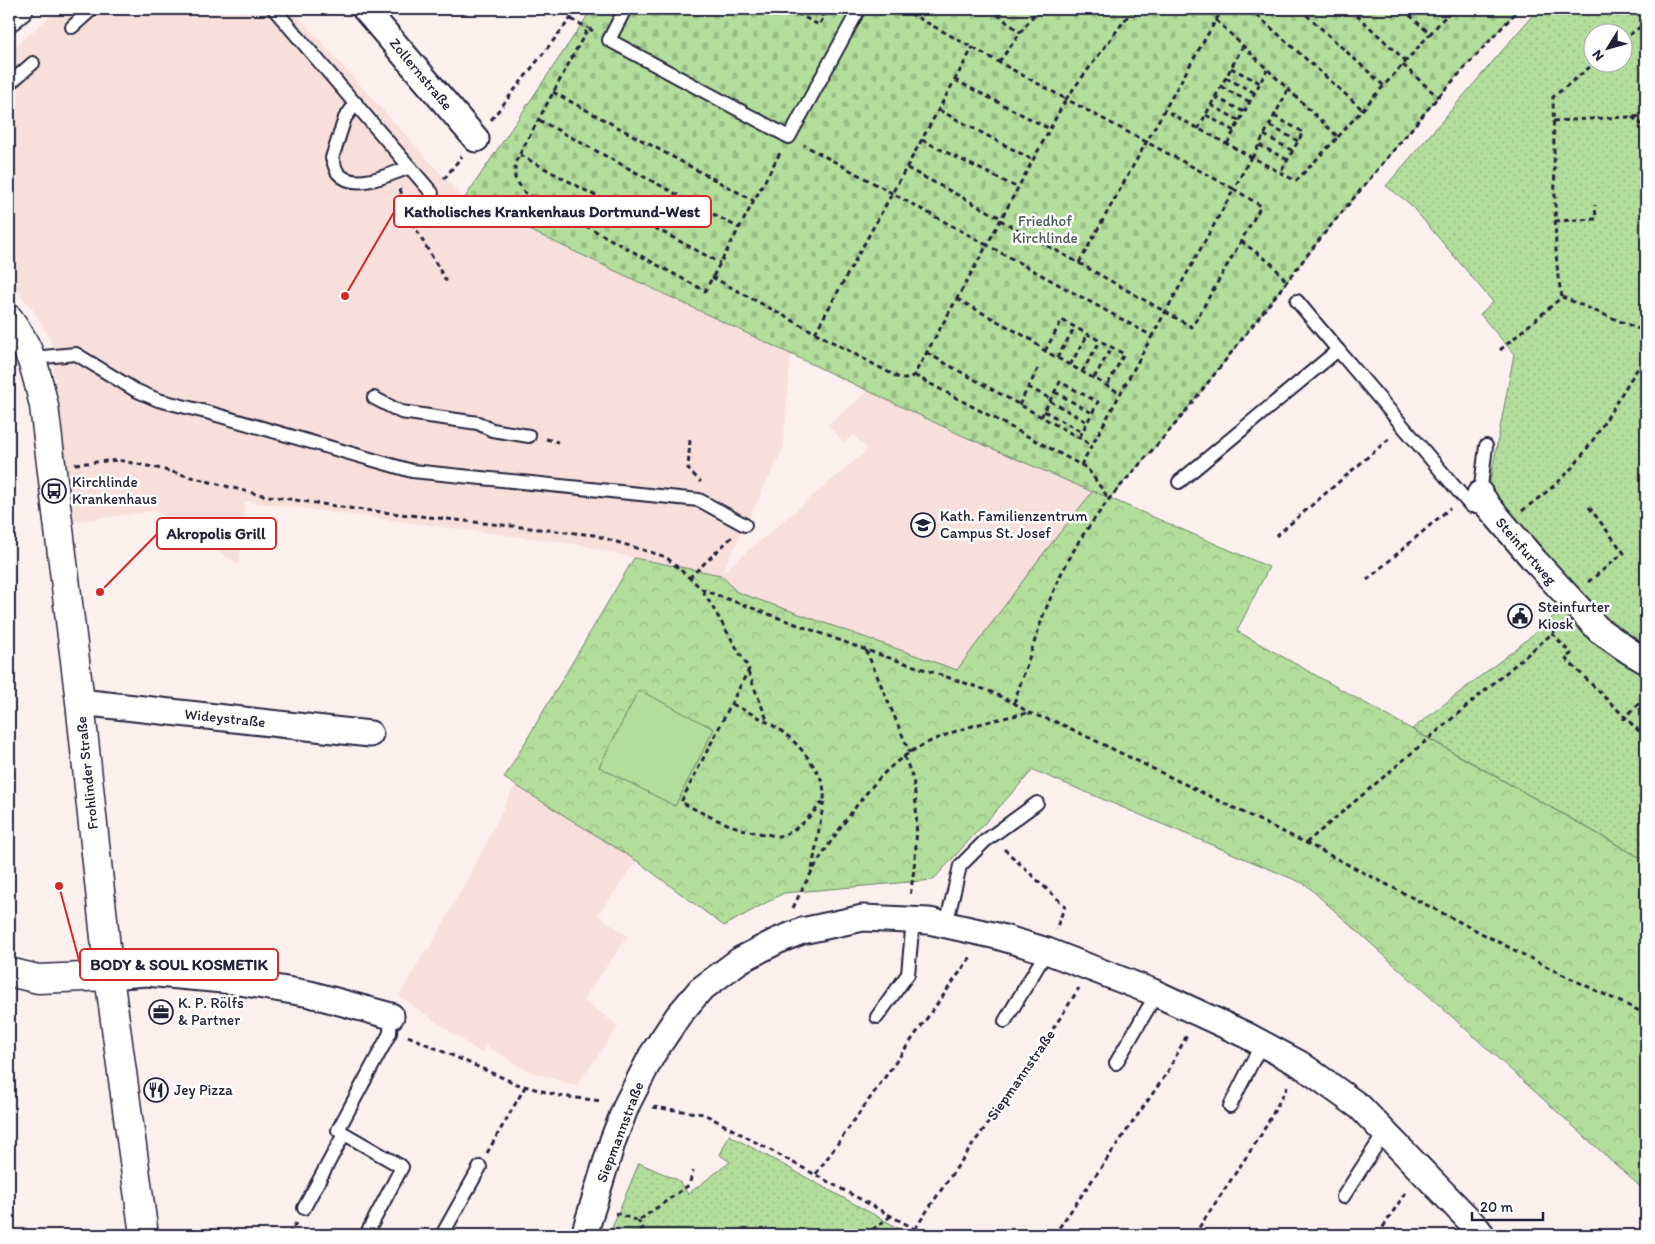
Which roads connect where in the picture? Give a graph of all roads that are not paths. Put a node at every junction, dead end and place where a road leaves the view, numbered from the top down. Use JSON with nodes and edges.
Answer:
{"nodes":[{"id":1,"x":20,"y":9,"type":"edge"},
{"id":2,"x":92,"y":9,"type":"edge"},
{"id":3,"x":274,"y":9,"type":"edge"},
{"id":4,"x":365,"y":9,"type":"edge"},
{"id":5,"x":625,"y":9,"type":"edge"},
{"id":6,"x":859,"y":9,"type":"edge"},
{"id":7,"x":9,"y":18,"type":"edge"},
{"id":8,"x":72,"y":27,"type":"dead end"},
{"id":9,"x":33,"y":63,"type":"dead end"},
{"id":10,"x":9,"y":84,"type":"edge"},
{"id":11,"x":356,"y":103,"type":"junction"},
{"id":12,"x":476,"y":139,"type":"road end"},
{"id":13,"x":410,"y":167,"type":"junction"},
{"id":14,"x":432,"y":194,"type":"road end"},
{"id":15,"x":1297,"y":301,"type":"dead end"},
{"id":16,"x":9,"y":319,"type":"edge"},
{"id":17,"x":1338,"y":350,"type":"junction"},
{"id":18,"x":32,"y":358,"type":"junction"},
{"id":19,"x":374,"y":398,"type":"dead end"},
{"id":20,"x":529,"y":436,"type":"dead end"},
{"id":21,"x":1486,"y":446,"type":"dead end"},
{"id":22,"x":1179,"y":482,"type":"dead end"},
{"id":23,"x":1477,"y":499,"type":"junction"},
{"id":24,"x":745,"y":525,"type":"road end"},
{"id":25,"x":1646,"y":660,"type":"edge"},
{"id":26,"x":80,"y":702,"type":"junction"},
{"id":27,"x":370,"y":734,"type":"dead end"},
{"id":28,"x":1037,"y":803,"type":"dead end"},
{"id":29,"x":913,"y":920,"type":"junction"},
{"id":30,"x":946,"y":924,"type":"junction"},
{"id":31,"x":1047,"y":951,"type":"junction"},
{"id":32,"x":9,"y":972,"type":"edge"},
{"id":33,"x":109,"y":976,"type":"junction"},
{"id":34,"x":1157,"y":993,"type":"junction"},
{"id":35,"x":391,"y":1016,"type":"joint"},
{"id":36,"x":877,"y":1017,"type":"dead end"},
{"id":37,"x":1005,"y":1021,"type":"dead end"},
{"id":38,"x":1262,"y":1043,"type":"junction"},
{"id":39,"x":1116,"y":1063,"type":"dead end"},
{"id":40,"x":1230,"y":1106,"type":"dead end"},
{"id":41,"x":1384,"y":1132,"type":"junction"},
{"id":42,"x":344,"y":1134,"type":"junction"},
{"id":43,"x":480,"y":1167,"type":"road end"},
{"id":44,"x":1343,"y":1197,"type":"dead end"},
{"id":45,"x":304,"y":1208,"type":"dead end"},
{"id":46,"x":144,"y":1235,"type":"edge"},
{"id":47,"x":366,"y":1235,"type":"edge"},
{"id":48,"x":442,"y":1235,"type":"edge"},
{"id":49,"x":584,"y":1235,"type":"edge"},
{"id":50,"x":1482,"y":1235,"type":"edge"}],
"edges":[{"from":1,"to":7,"type":"street"},
{"from":2,"to":8,"type":"lane"},
{"from":3,"to":11,"type":"lane"},
{"from":4,"to":12,"type":"street","name":"Zollernstraße"},
{"from":5,"to":6,"type":"lane"},
{"from":9,"to":10,"type":"lane"},
{"from":11,"to":13,"type":"lane"},
{"from":11,"to":13,"type":"lane"},
{"from":13,"to":14,"type":"lane"},
{"from":15,"to":17,"type":"lane"},
{"from":16,"to":18,"type":"main road","name":"Frohlinder Straße"},
{"from":17,"to":22,"type":"lane"},
{"from":17,"to":23,"type":"lane"},
{"from":18,"to":24,"type":"lane"},
{"from":18,"to":26,"type":"main road","name":"Frohlinder Straße"},
{"from":19,"to":20,"type":"lane"},
{"from":21,"to":23,"type":"lane"},
{"from":23,"to":25,"type":"street","name":"Steinfurtweg"},
{"from":26,"to":27,"type":"street","name":"Wideystraße"},
{"from":26,"to":33,"type":"main road","name":"Frohlinder Straße"},
{"from":28,"to":30,"type":"lane"},
{"from":29,"to":30,"type":"street","name":"Siepmannstraße"},
{"from":29,"to":36,"type":"lane"},
{"from":29,"to":49,"type":"street","name":"Siepmannstraße"},
{"from":30,"to":31,"type":"street","name":"Siepmannstraße"},
{"from":31,"to":34,"type":"street","name":"Siepmannstraße"},
{"from":31,"to":37,"type":"lane"},
{"from":32,"to":33,"type":"main road"},
{"from":33,"to":35,"type":"street"},
{"from":33,"to":46,"type":"main road","name":"Frohlinder Straße"},
{"from":34,"to":38,"type":"street","name":"Siepmannstraße"},
{"from":34,"to":39,"type":"lane"},
{"from":35,"to":42,"type":"lane"},
{"from":38,"to":40,"type":"lane"},
{"from":38,"to":41,"type":"street","name":"Siepmannstraße"},
{"from":41,"to":44,"type":"lane"},
{"from":41,"to":50,"type":"street","name":"Siepmannstraße"},
{"from":42,"to":45,"type":"lane"},
{"from":42,"to":47,"type":"lane"},
{"from":43,"to":48,"type":"lane"}]}
